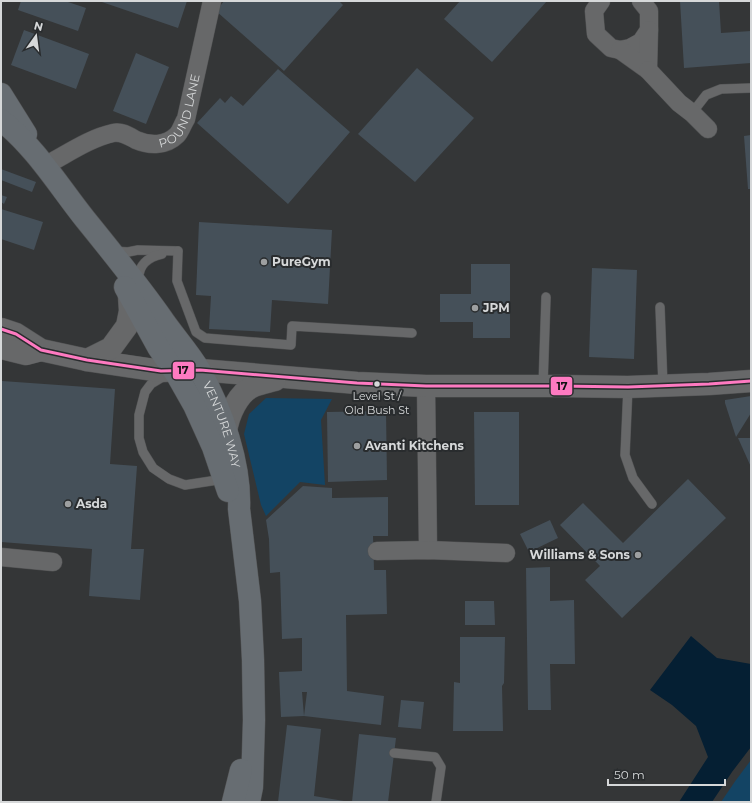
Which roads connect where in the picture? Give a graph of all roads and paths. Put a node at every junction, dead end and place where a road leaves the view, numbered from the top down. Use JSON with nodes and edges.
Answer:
{"nodes":[{"id":1,"x":212,"y":1,"type":"edge"},
{"id":2,"x":641,"y":1,"type":"edge"},
{"id":3,"x":596,"y":4,"type":"edge"},
{"id":4,"x":649,"y":30,"type":"junction"},
{"id":5,"x":620,"y":50,"type":"junction"},
{"id":6,"x":648,"y":70,"type":"junction"},
{"id":7,"x":751,"y":88,"type":"edge"},
{"id":8,"x":1,"y":94,"type":"edge"},
{"id":9,"x":692,"y":113,"type":"junction"},
{"id":10,"x":1,"y":120,"type":"edge"},
{"id":11,"x":708,"y":129,"type":"dead end"},
{"id":12,"x":46,"y":165,"type":"junction"},
{"id":13,"x":112,"y":251,"type":"junction"},
{"id":14,"x":178,"y":251,"type":"junction"},
{"id":15,"x":134,"y":291,"type":"junction"},
{"id":16,"x":546,"y":297,"type":"dead end"},
{"id":17,"x":660,"y":307,"type":"dead end"},
{"id":18,"x":1,"y":329,"type":"edge"},
{"id":19,"x":412,"y":333,"type":"dead end"},
{"id":20,"x":1,"y":348,"type":"edge"},
{"id":21,"x":41,"y":350,"type":"junction"},
{"id":22,"x":87,"y":360,"type":"junction"},
{"id":23,"x":174,"y":370,"type":"junction"},
{"id":24,"x":200,"y":370,"type":"junction"},
{"id":25,"x":286,"y":377,"type":"junction"},
{"id":26,"x":751,"y":381,"type":"edge"},
{"id":27,"x":426,"y":386,"type":"junction"},
{"id":28,"x":543,"y":386,"type":"junction"},
{"id":29,"x":663,"y":386,"type":"junction"},
{"id":30,"x":628,"y":387,"type":"junction"},
{"id":31,"x":226,"y":432,"type":"junction"},
{"id":32,"x":230,"y":477,"type":"junction"},
{"id":33,"x":652,"y":504,"type":"dead end"},
{"id":34,"x":428,"y":550,"type":"junction"},
{"id":35,"x":377,"y":551,"type":"dead end"},
{"id":36,"x":506,"y":553,"type":"dead end"},
{"id":37,"x":1,"y":557,"type":"edge"},
{"id":38,"x":52,"y":562,"type":"dead end"},
{"id":39,"x":254,"y":720,"type":"junction"},
{"id":40,"x":394,"y":754,"type":"dead end"},
{"id":41,"x":251,"y":797,"type":"edge"},
{"id":42,"x":233,"y":802,"type":"edge"},
{"id":43,"x":436,"y":802,"type":"edge"}],
"edges":[{"from":1,"to":12,"type":"street","name":"POUND LANE"},
{"from":2,"to":4,"type":"street"},
{"from":3,"to":5,"type":"street"},
{"from":4,"to":5,"type":"street"},
{"from":4,"to":6,"type":"street"},
{"from":5,"to":6,"type":"street"},
{"from":6,"to":9,"type":"street"},
{"from":7,"to":9,"type":"lane"},
{"from":8,"to":12,"type":"main road"},
{"from":9,"to":11,"type":"street"},
{"from":10,"to":12,"type":"main road","name":"VENTURE WAY"},
{"from":12,"to":13,"type":"main road","name":"VENTURE WAY"},
{"from":13,"to":14,"type":"lane"},
{"from":13,"to":15,"type":"main road","name":"VENTURE WAY"},
{"from":14,"to":15,"type":"lane"},
{"from":14,"to":19,"type":"lane"},
{"from":15,"to":22,"type":"street"},
{"from":15,"to":23,"type":"main road","name":"VENTURE WAY"},
{"from":15,"to":24,"type":"main road","name":"VENTURE WAY"},
{"from":16,"to":28,"type":"lane"},
{"from":17,"to":29,"type":"lane"},
{"from":18,"to":21,"type":"street"},
{"from":20,"to":21,"type":"street"},
{"from":21,"to":22,"type":"street"},
{"from":22,"to":23,"type":"street"},
{"from":23,"to":24,"type":"street"},
{"from":23,"to":32,"type":"main road","name":"VENTURE WAY"},
{"from":23,"to":32,"type":"lane"},
{"from":24,"to":25,"type":"street"},
{"from":24,"to":31,"type":"main road","name":"VENTURE WAY"},
{"from":25,"to":27,"type":"street"},
{"from":25,"to":31,"type":"street"},
{"from":26,"to":29,"type":"street"},
{"from":27,"to":28,"type":"street"},
{"from":27,"to":34,"type":"street"},
{"from":28,"to":30,"type":"street"},
{"from":29,"to":30,"type":"street"},
{"from":30,"to":33,"type":"lane"},
{"from":31,"to":32,"type":"main road","name":"VENTURE WAY"},
{"from":32,"to":39,"type":"main road","name":"VENTURE WAY"},
{"from":34,"to":35,"type":"street"},
{"from":34,"to":36,"type":"street"},
{"from":37,"to":38,"type":"street"},
{"from":39,"to":41,"type":"main road","name":"VENTURE WAY"},
{"from":39,"to":42,"type":"main road","name":"VENTURE WAY"},
{"from":40,"to":43,"type":"lane"}]}
